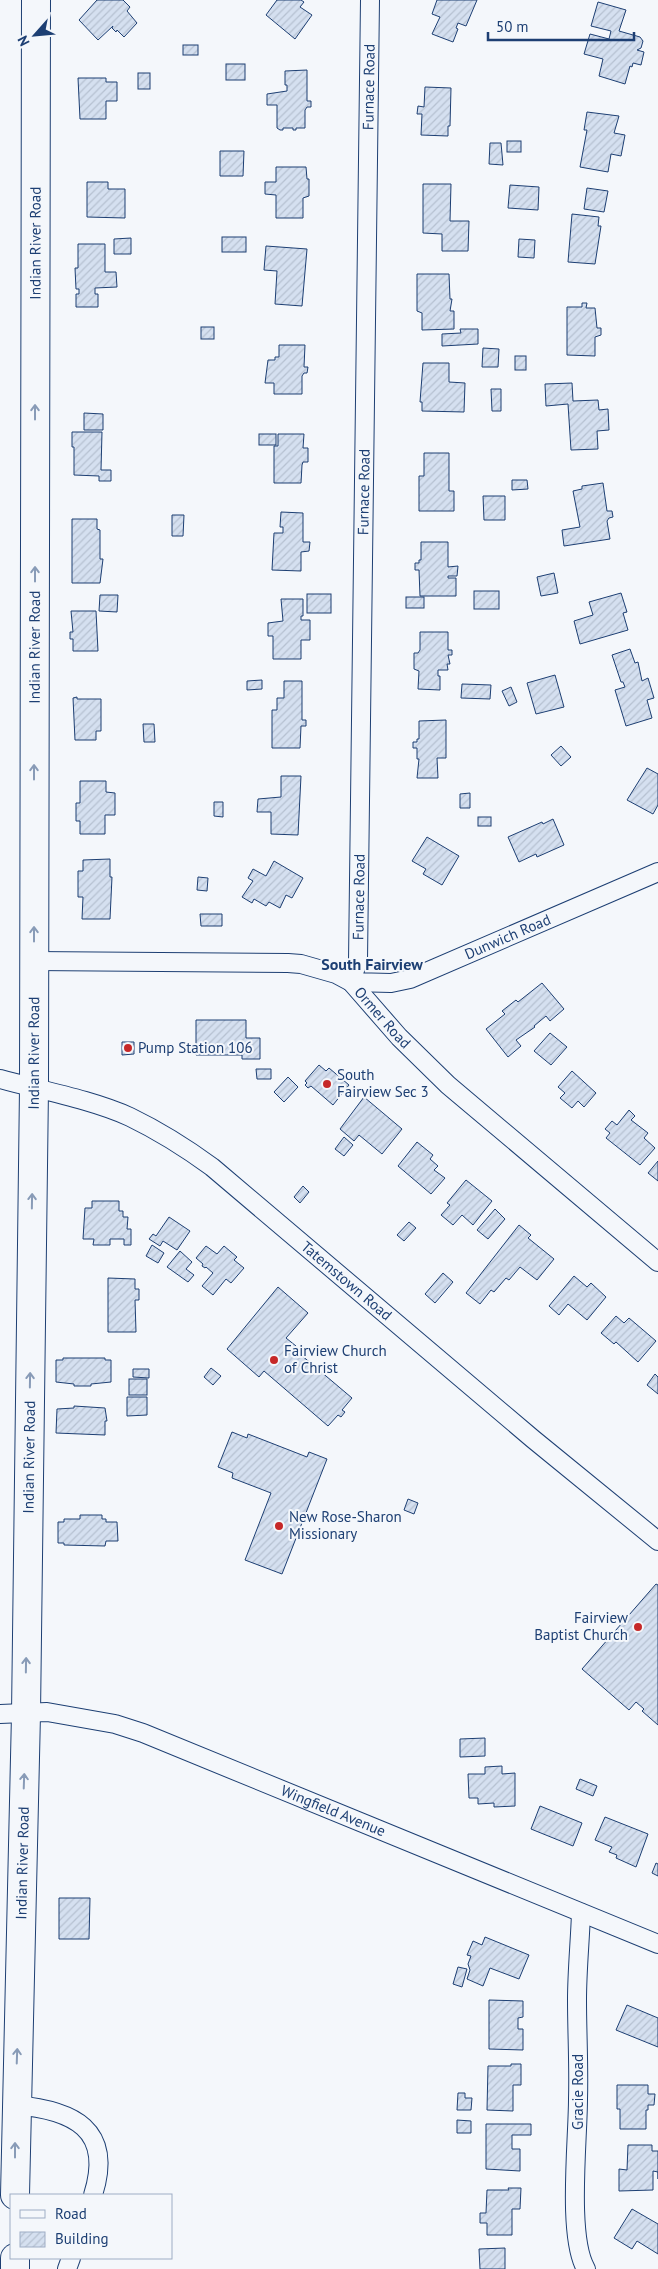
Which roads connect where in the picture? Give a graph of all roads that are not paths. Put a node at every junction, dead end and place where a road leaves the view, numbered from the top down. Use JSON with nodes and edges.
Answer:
{"nodes":[{"id":1,"x":36,"y":0,"type":"edge"},
{"id":2,"x":370,"y":0,"type":"edge"},
{"id":3,"x":658,"y":872,"type":"edge"},
{"id":4,"x":34,"y":961,"type":"junction"},
{"id":5,"x":351,"y":982,"type":"junction"},
{"id":6,"x":0,"y":1079,"type":"edge"},
{"id":7,"x":34,"y":1088,"type":"junction"},
{"id":8,"x":658,"y":1262,"type":"edge"},
{"id":9,"x":658,"y":1541,"type":"edge"},
{"id":10,"x":13,"y":1714,"type":"edge"},
{"id":11,"x":581,"y":1913,"type":"junction"},
{"id":12,"x":658,"y":1944,"type":"edge"},
{"id":13,"x":16,"y":2105,"type":"junction"},
{"id":14,"x":15,"y":2194,"type":"edge"},
{"id":15,"x":93,"y":2194,"type":"edge"},
{"id":16,"x":586,"y":2269,"type":"edge"}],
"edges":[{"from":4,"to":1,"type":"main road","name":"Indian River Road","one_way":true},
{"from":2,"to":5,"type":"street","name":"Furnace Road"},
{"from":3,"to":5,"type":"street","name":"Dunwich Road"},
{"from":4,"to":5,"type":"street","name":"Ormer Road"},
{"from":4,"to":7,"type":"main road","name":"Indian River Road"},
{"from":5,"to":8,"type":"street","name":"Ormer Road"},
{"from":6,"to":7,"type":"street","name":"Tatemstown Road"},
{"from":7,"to":9,"type":"street","name":"Tatemstown Road"},
{"from":10,"to":7,"type":"main road","name":"Indian River Road","one_way":true},
{"from":10,"to":11,"type":"street","name":"Wingfield Avenue"},
{"from":13,"to":10,"type":"main road","name":"Indian River Road","one_way":true},
{"from":11,"to":12,"type":"street","name":"Wingfield Avenue"},
{"from":11,"to":16,"type":"street","name":"Gracie Road"},
{"from":14,"to":13,"type":"main road","name":"Indian River Road","one_way":true},
{"from":13,"to":15,"type":"street"}]}
